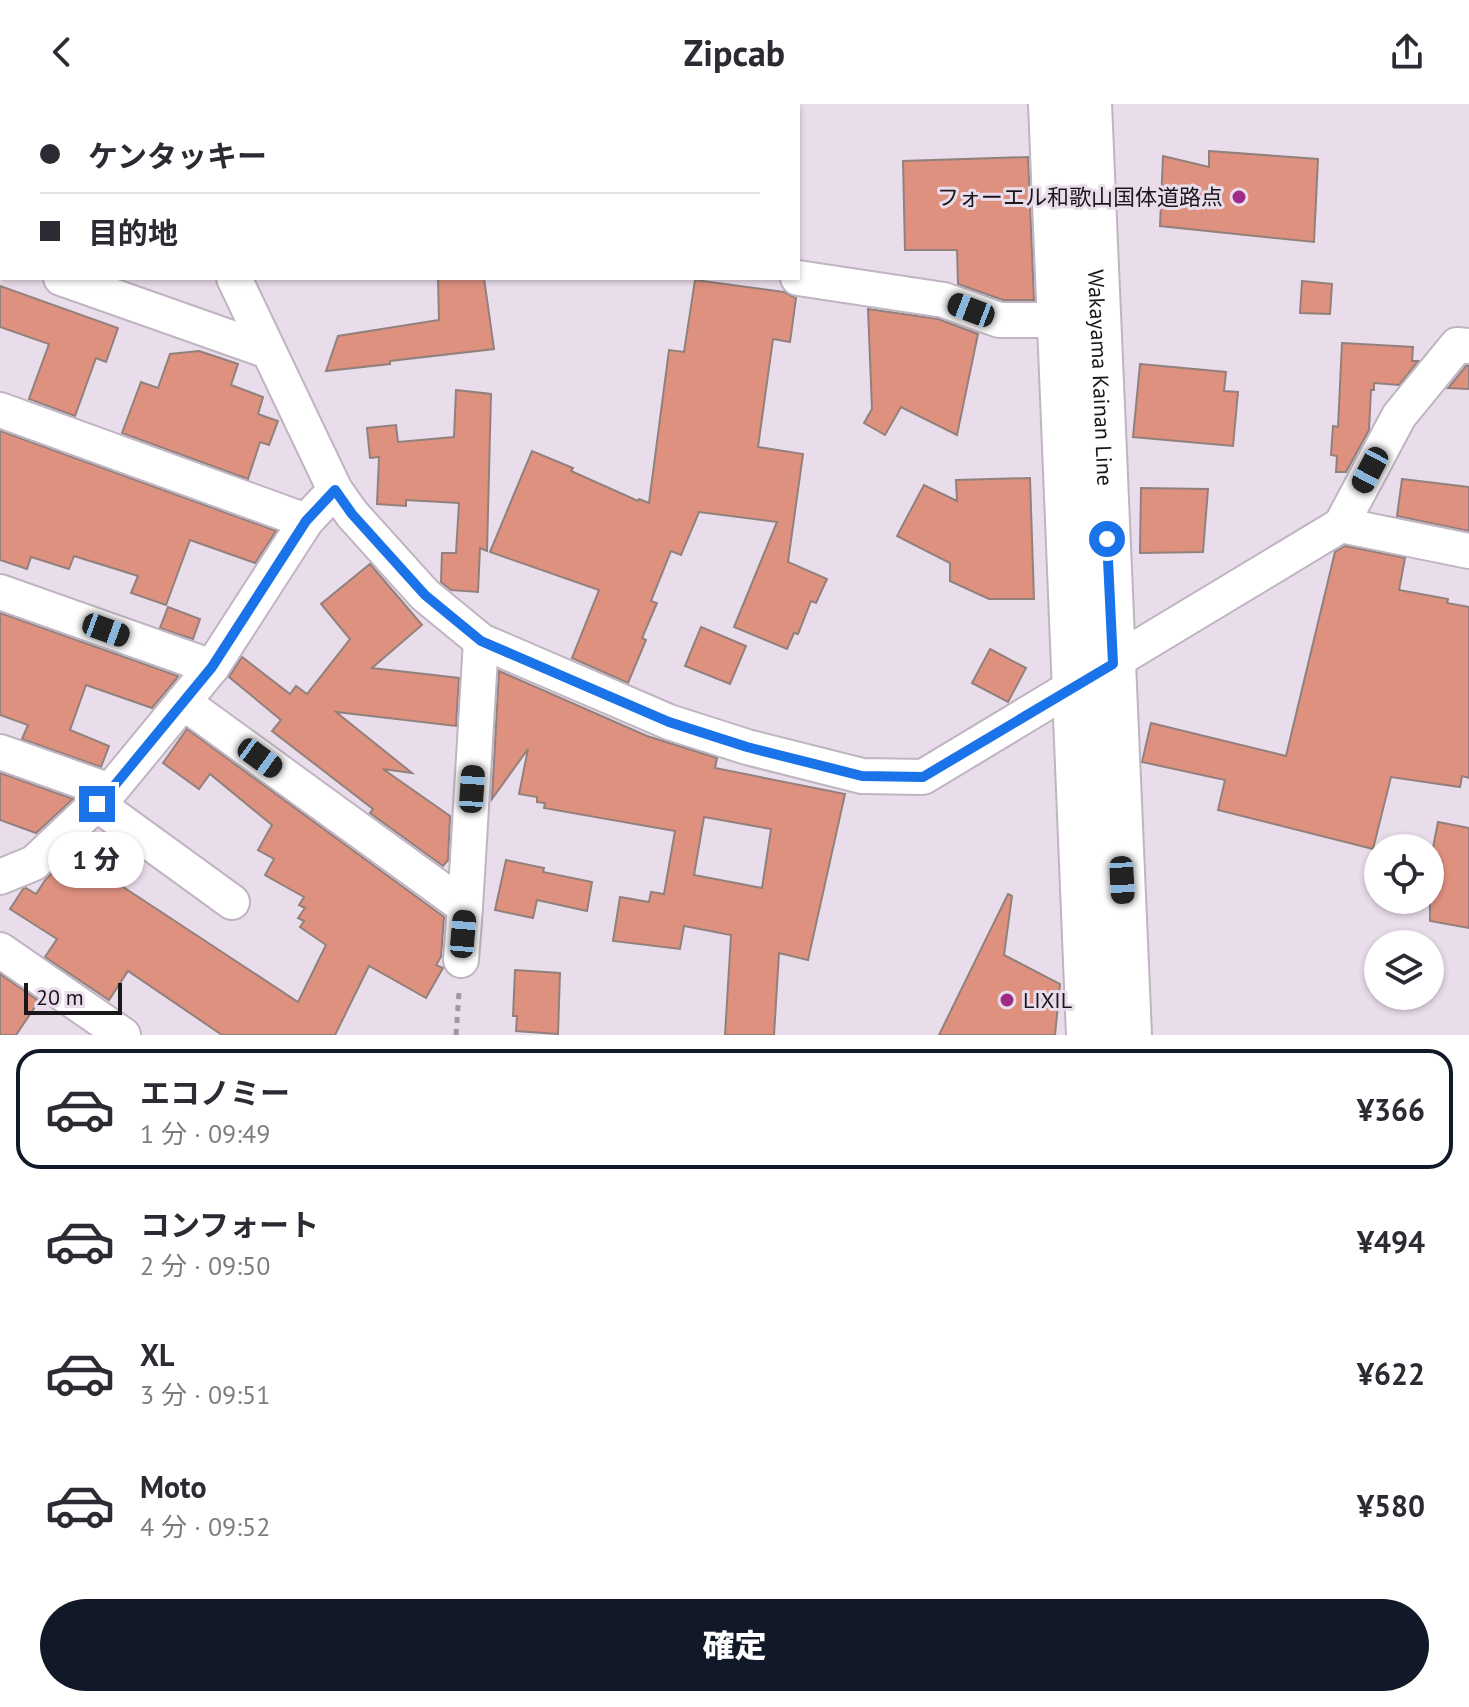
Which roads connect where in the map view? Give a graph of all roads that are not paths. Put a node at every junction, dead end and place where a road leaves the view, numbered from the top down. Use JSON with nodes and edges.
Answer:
{"nodes":[{"id":1,"x":1051,"y":104,"type":"edge"},
{"id":2,"x":1089,"y":104,"type":"edge"},
{"id":3,"x":800,"y":278,"type":"edge"},
{"id":4,"x":67,"y":280,"type":"edge"},
{"id":5,"x":235,"y":280,"type":"edge"},
{"id":6,"x":1079,"y":320,"type":"junction"},
{"id":7,"x":1469,"y":346,"type":"edge"},
{"id":8,"x":268,"y":351,"type":"junction"},
{"id":9,"x":0,"y":410,"type":"edge"},
{"id":10,"x":335,"y":490,"type":"junction"},
{"id":11,"x":306,"y":521,"type":"junction"},
{"id":12,"x":1341,"y":525,"type":"junction"},
{"id":13,"x":1469,"y":551,"type":"edge"},
{"id":14,"x":0,"y":592,"type":"edge"},
{"id":15,"x":481,"y":641,"type":"junction"},
{"id":16,"x":1113,"y":664,"type":"junction"},
{"id":17,"x":212,"y":667,"type":"junction"},
{"id":18,"x":1074,"y":685,"type":"junction"},
{"id":19,"x":183,"y":702,"type":"junction"},
{"id":20,"x":0,"y":752,"type":"edge"},
{"id":21,"x":104,"y":798,"type":"junction"},
{"id":22,"x":0,"y":877,"type":"edge"},
{"id":23,"x":232,"y":902,"type":"dead end"},
{"id":24,"x":465,"y":907,"type":"junction"},
{"id":25,"x":0,"y":950,"type":"edge"},
{"id":26,"x":461,"y":960,"type":"road end"},
{"id":27,"x":123,"y":1035,"type":"edge"},
{"id":28,"x":1089,"y":1035,"type":"edge"},
{"id":29,"x":1129,"y":1035,"type":"edge"}],
"edges":[{"from":1,"to":6,"type":"main road","name":"Wakayama Kainan Line"},
{"from":2,"to":6,"type":"main road","name":"Wakayama Kainan Line"},
{"from":3,"to":6,"type":"street"},
{"from":4,"to":8,"type":"street"},
{"from":5,"to":8,"type":"street"},
{"from":6,"to":16,"type":"main road","name":"Wakayama Kainan Line"},
{"from":6,"to":18,"type":"main road","name":"Wakayama Kainan Line"},
{"from":7,"to":12,"type":"street"},
{"from":8,"to":10,"type":"street"},
{"from":9,"to":11,"type":"street"},
{"from":10,"to":11,"type":"street"},
{"from":10,"to":15,"type":"street"},
{"from":11,"to":17,"type":"street"},
{"from":12,"to":13,"type":"street"},
{"from":12,"to":16,"type":"street"},
{"from":14,"to":17,"type":"street"},
{"from":15,"to":18,"type":"street"},
{"from":15,"to":24,"type":"street"},
{"from":16,"to":18,"type":"street"},
{"from":16,"to":29,"type":"main road","name":"Wakayama Kainan Line"},
{"from":17,"to":19,"type":"street"},
{"from":18,"to":28,"type":"main road","name":"Wakayama Kainan Line"},
{"from":19,"to":21,"type":"street"},
{"from":19,"to":24,"type":"street"},
{"from":20,"to":21,"type":"street"},
{"from":21,"to":22,"type":"street"},
{"from":21,"to":23,"type":"street"},
{"from":24,"to":26,"type":"street"},
{"from":25,"to":27,"type":"street"}]}
